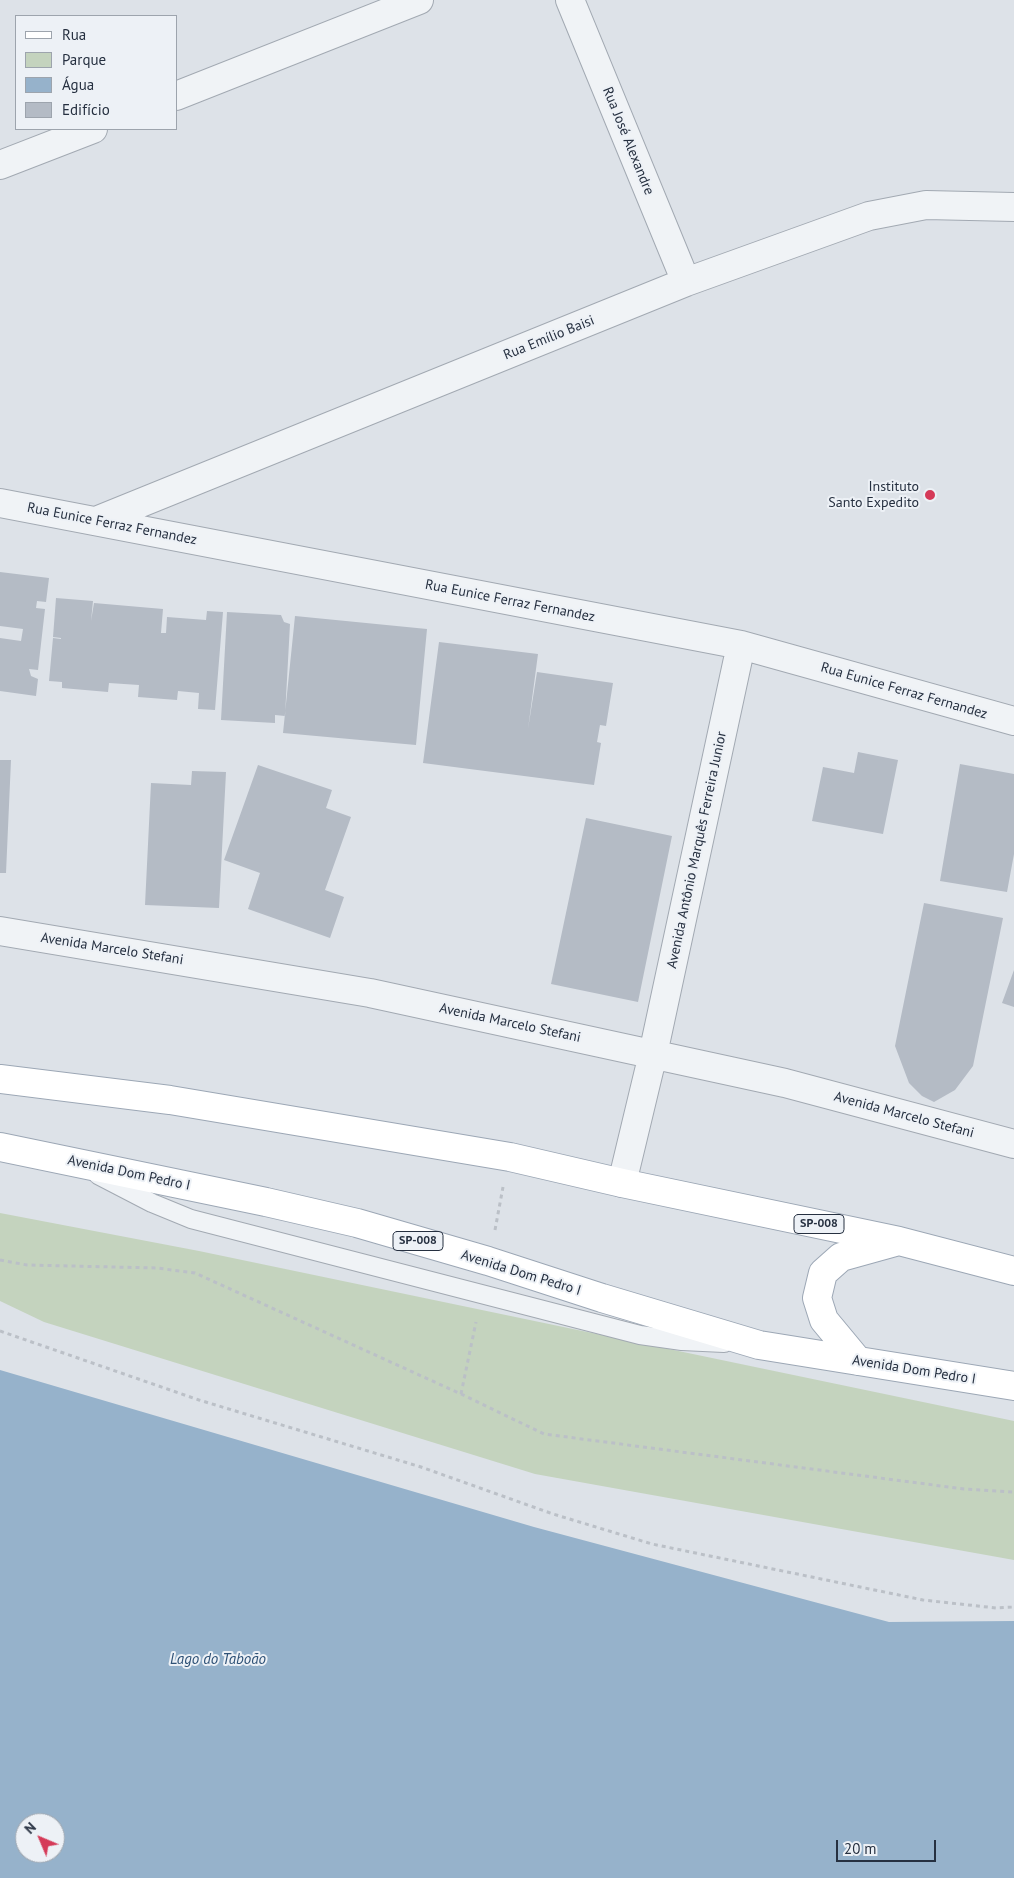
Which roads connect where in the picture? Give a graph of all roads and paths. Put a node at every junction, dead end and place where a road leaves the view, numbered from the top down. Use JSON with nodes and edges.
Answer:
{"nodes":[{"id":1,"x":419,"y":0,"type":"edge"},
{"id":2,"x":570,"y":0,"type":"edge"},
{"id":3,"x":178,"y":95,"type":"edge"},
{"id":4,"x":90,"y":130,"type":"edge"},
{"id":5,"x":0,"y":165,"type":"edge"},
{"id":6,"x":1014,"y":207,"type":"edge"},
{"id":7,"x":686,"y":282,"type":"junction"},
{"id":8,"x":0,"y":503,"type":"edge"},
{"id":9,"x":96,"y":522,"type":"junction"},
{"id":10,"x":741,"y":645,"type":"junction"},
{"id":11,"x":1014,"y":721,"type":"edge"},
{"id":12,"x":0,"y":931,"type":"edge"},
{"id":13,"x":653,"y":1054,"type":"junction"},
{"id":14,"x":0,"y":1079,"type":"edge"},
{"id":15,"x":1014,"y":1144,"type":"edge"},
{"id":16,"x":0,"y":1147,"type":"edge"},
{"id":17,"x":71,"y":1161,"type":"junction"},
{"id":18,"x":622,"y":1183,"type":"junction"},
{"id":19,"x":504,"y":1186,"type":"dead end"},
{"id":20,"x":494,"y":1231,"type":"dead end"},
{"id":21,"x":899,"y":1241,"type":"junction"},
{"id":22,"x":0,"y":1260,"type":"edge"},
{"id":23,"x":1014,"y":1270,"type":"edge"},
{"id":24,"x":476,"y":1322,"type":"dead end"},
{"id":25,"x":0,"y":1331,"type":"edge"},
{"id":26,"x":759,"y":1345,"type":"junction"},
{"id":27,"x":858,"y":1362,"type":"junction"},
{"id":28,"x":1014,"y":1386,"type":"edge"},
{"id":29,"x":461,"y":1394,"type":"junction"},
{"id":30,"x":1014,"y":1492,"type":"edge"},
{"id":31,"x":1014,"y":1607,"type":"edge"}],
"edges":[{"from":1,"to":3,"type":"street"},
{"from":2,"to":7,"type":"street","name":"Rua José Alexandre"},
{"from":4,"to":5,"type":"street"},
{"from":6,"to":7,"type":"street","name":"Rua Emílio Baisi"},
{"from":7,"to":9,"type":"street","name":"Rua Emílio Baisi"},
{"from":8,"to":9,"type":"street","name":"Rua Eunice Ferraz Fernandez"},
{"from":9,"to":10,"type":"street","name":"Rua Eunice Ferraz Fernandez"},
{"from":10,"to":11,"type":"street","name":"Rua Eunice Ferraz Fernandez"},
{"from":10,"to":13,"type":"street","name":"Avenida Antônio Marquês Ferreira Junior"},
{"from":12,"to":13,"type":"street","name":"Avenida Marcelo Stefani"},
{"from":13,"to":15,"type":"street","name":"Avenida Marcelo Stefani"},
{"from":13,"to":18,"type":"street","name":"Avenida Antônio Marquês Ferreira Junior"},
{"from":14,"to":18,"type":"main road","number":"SP-008"},
{"from":16,"to":17,"type":"main road","name":"Avenida Dom Pedro I","number":"SP-008"},
{"from":17,"to":26,"type":"main road","name":"Avenida Dom Pedro I","number":"SP-008"},
{"from":17,"to":26,"type":"lane"},
{"from":18,"to":21,"type":"main road","number":"SP-008"},
{"from":19,"to":20,"type":"path"},
{"from":21,"to":23,"type":"main road","number":"SP-008"},
{"from":21,"to":27,"type":"main road"},
{"from":22,"to":29,"type":"path"},
{"from":24,"to":29,"type":"path"},
{"from":25,"to":31,"type":"path"},
{"from":26,"to":27,"type":"main road","name":"Avenida Dom Pedro I","number":"SP-008"},
{"from":27,"to":28,"type":"main road","name":"Avenida Dom Pedro I","number":"SP-008"},
{"from":29,"to":30,"type":"path"}]}
